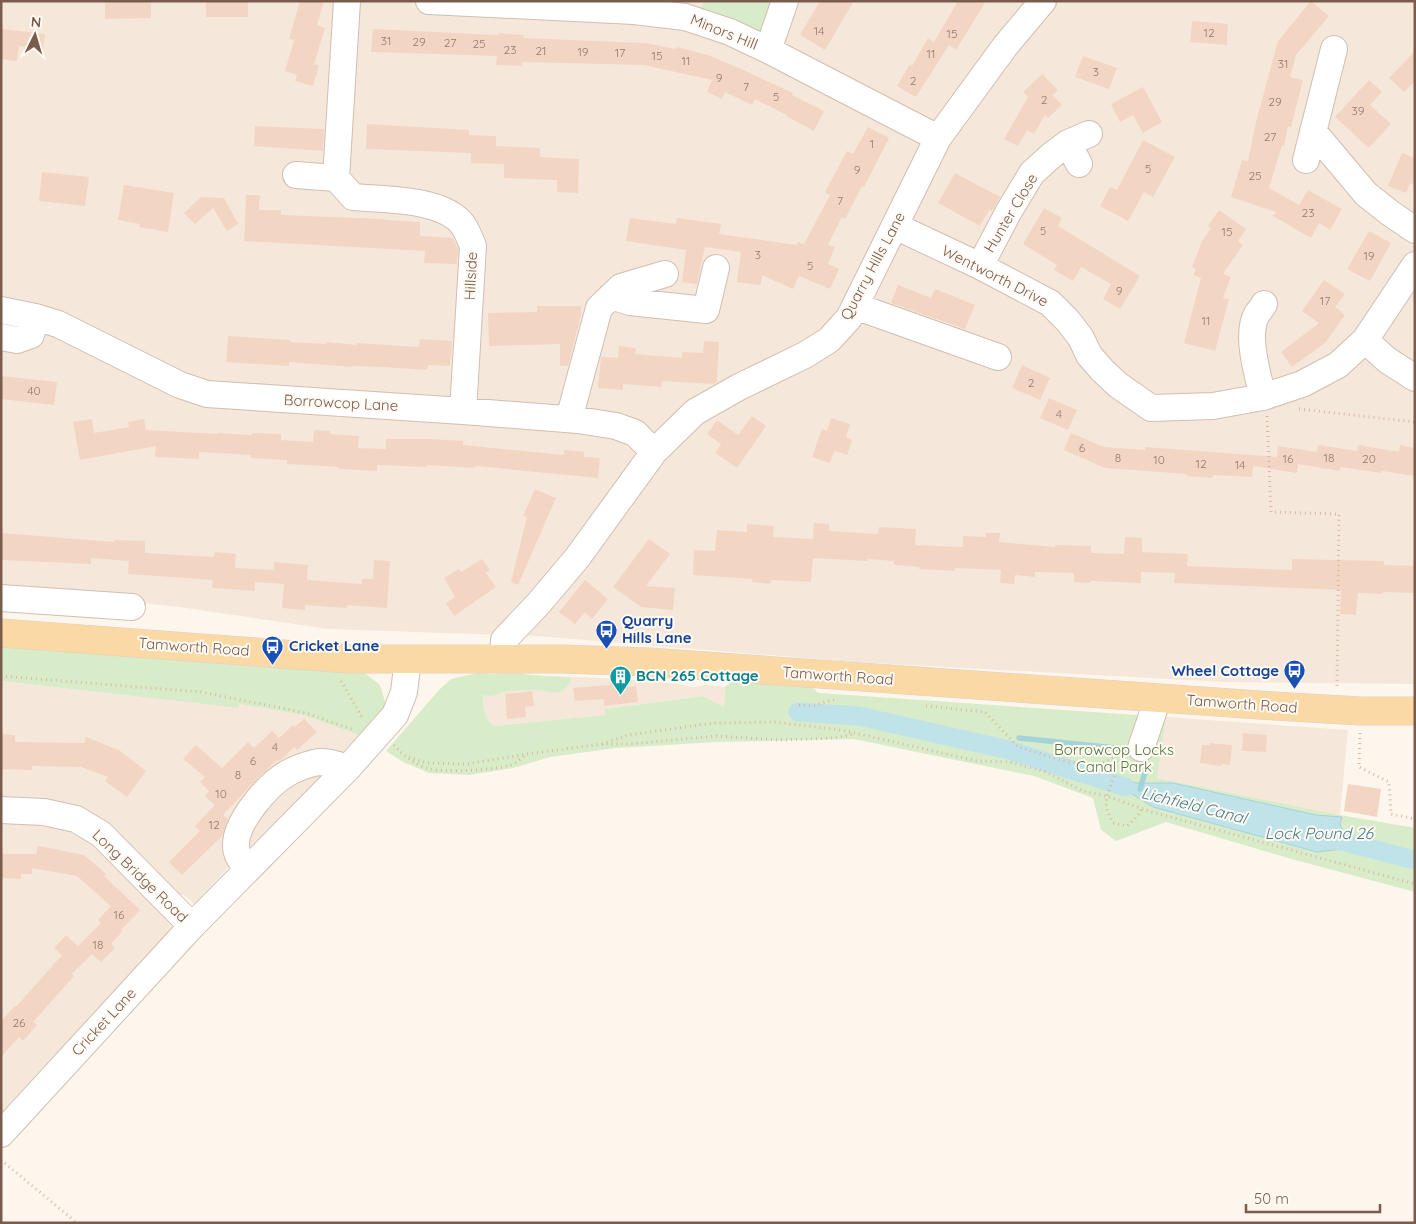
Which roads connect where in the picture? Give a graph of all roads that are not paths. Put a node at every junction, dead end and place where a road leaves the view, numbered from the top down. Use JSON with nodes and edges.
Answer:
{"nodes":[{"id":1,"x":347,"y":1,"type":"edge"},
{"id":2,"x":429,"y":1,"type":"edge"},
{"id":3,"x":786,"y":1,"type":"edge"},
{"id":4,"x":1043,"y":1,"type":"edge"},
{"id":5,"x":690,"y":9,"type":"edge"},
{"id":6,"x":1334,"y":49,"type":"dead end"},
{"id":7,"x":768,"y":50,"type":"junction"},
{"id":8,"x":1313,"y":131,"type":"junction"},
{"id":9,"x":938,"y":138,"type":"junction"},
{"id":10,"x":1079,"y":147,"type":"dead end"},
{"id":11,"x":1306,"y":160,"type":"dead end"},
{"id":12,"x":296,"y":175,"type":"dead end"},
{"id":13,"x":336,"y":178,"type":"junction"},
{"id":14,"x":894,"y":226,"type":"junction"},
{"id":15,"x":1415,"y":230,"type":"edge"},
{"id":16,"x":1415,"y":264,"type":"edge"},
{"id":17,"x":980,"y":266,"type":"junction"},
{"id":18,"x":716,"y":268,"type":"dead end"},
{"id":19,"x":666,"y":274,"type":"dead end"},
{"id":20,"x":611,"y":296,"type":"junction"},
{"id":21,"x":1264,"y":304,"type":"dead end"},
{"id":22,"x":855,"y":306,"type":"junction"},
{"id":23,"x":1,"y":310,"type":"edge"},
{"id":24,"x":35,"y":317,"type":"junction"},
{"id":25,"x":1,"y":337,"type":"edge"},
{"id":26,"x":1365,"y":340,"type":"junction"},
{"id":27,"x":998,"y":357,"type":"dead end"},
{"id":28,"x":1415,"y":378,"type":"edge"},
{"id":29,"x":1265,"y":406,"type":"junction"},
{"id":30,"x":464,"y":410,"type":"junction"},
{"id":31,"x":569,"y":419,"type":"junction"},
{"id":32,"x":654,"y":452,"type":"junction"},
{"id":33,"x":1,"y":598,"type":"edge"},
{"id":34,"x":52,"y":601,"type":"junction"},
{"id":35,"x":132,"y":607,"type":"dead end"},
{"id":36,"x":1,"y":633,"type":"edge"},
{"id":37,"x":52,"y":636,"type":"junction"},
{"id":38,"x":408,"y":659,"type":"junction"},
{"id":39,"x":503,"y":659,"type":"junction"},
{"id":40,"x":1158,"y":698,"type":"junction"},
{"id":41,"x":1415,"y":711,"type":"edge"},
{"id":42,"x":1130,"y":745,"type":"road end"},
{"id":43,"x":348,"y":768,"type":"junction"},
{"id":44,"x":1,"y":810,"type":"edge"},
{"id":45,"x":248,"y":869,"type":"junction"},
{"id":46,"x":192,"y":926,"type":"junction"},
{"id":47,"x":1,"y":1134,"type":"edge"}],
"edges":[{"from":1,"to":13,"type":"street"},
{"from":2,"to":5,"type":"street","name":"Minors Hill"},
{"from":3,"to":7,"type":"street"},
{"from":4,"to":9,"type":"street","name":"Quarry Hills Lane"},
{"from":5,"to":7,"type":"street","name":"Minors Hill"},
{"from":6,"to":8,"type":"street"},
{"from":7,"to":9,"type":"street","name":"Minors Hill"},
{"from":8,"to":11,"type":"street"},
{"from":8,"to":15,"type":"street"},
{"from":9,"to":14,"type":"street","name":"Quarry Hills Lane"},
{"from":10,"to":17,"type":"street","name":"Hunter Close"},
{"from":12,"to":13,"type":"street"},
{"from":13,"to":30,"type":"street","name":"Hillside"},
{"from":14,"to":17,"type":"street","name":"Wentworth Drive"},
{"from":14,"to":22,"type":"street","name":"Quarry Hills Lane"},
{"from":16,"to":26,"type":"street","name":"Wentworth Drive"},
{"from":17,"to":29,"type":"street","name":"Wentworth Drive"},
{"from":18,"to":20,"type":"street"},
{"from":19,"to":20,"type":"street"},
{"from":20,"to":31,"type":"street"},
{"from":21,"to":29,"type":"street"},
{"from":22,"to":27,"type":"street"},
{"from":22,"to":32,"type":"street","name":"Quarry Hills Lane"},
{"from":23,"to":24,"type":"street","name":"Borrowcop Lane"},
{"from":24,"to":25,"type":"street"},
{"from":24,"to":30,"type":"street","name":"Borrowcop Lane"},
{"from":26,"to":28,"type":"street"},
{"from":26,"to":29,"type":"street","name":"Wentworth Drive"},
{"from":30,"to":31,"type":"street","name":"Borrowcop Lane"},
{"from":31,"to":32,"type":"street","name":"Borrowcop Lane"},
{"from":32,"to":39,"type":"street","name":"Quarry Hills Lane"},
{"from":33,"to":34,"type":"street"},
{"from":34,"to":35,"type":"street"},
{"from":34,"to":37,"type":"street"},
{"from":36,"to":37,"type":"main road","name":"Tamworth Road"},
{"from":37,"to":38,"type":"main road","name":"Tamworth Road"},
{"from":38,"to":39,"type":"main road","name":"Tamworth Road"},
{"from":38,"to":43,"type":"street","name":"Cricket Lane"},
{"from":39,"to":40,"type":"main road","name":"Tamworth Road"},
{"from":40,"to":41,"type":"main road","name":"Tamworth Road"},
{"from":40,"to":42,"type":"street"},
{"from":43,"to":45,"type":"street","name":"Cricket Lane"},
{"from":43,"to":45,"type":"street"},
{"from":44,"to":46,"type":"street","name":"Long Bridge Road"},
{"from":45,"to":46,"type":"street","name":"Cricket Lane"},
{"from":46,"to":47,"type":"street","name":"Cricket Lane"}]}
